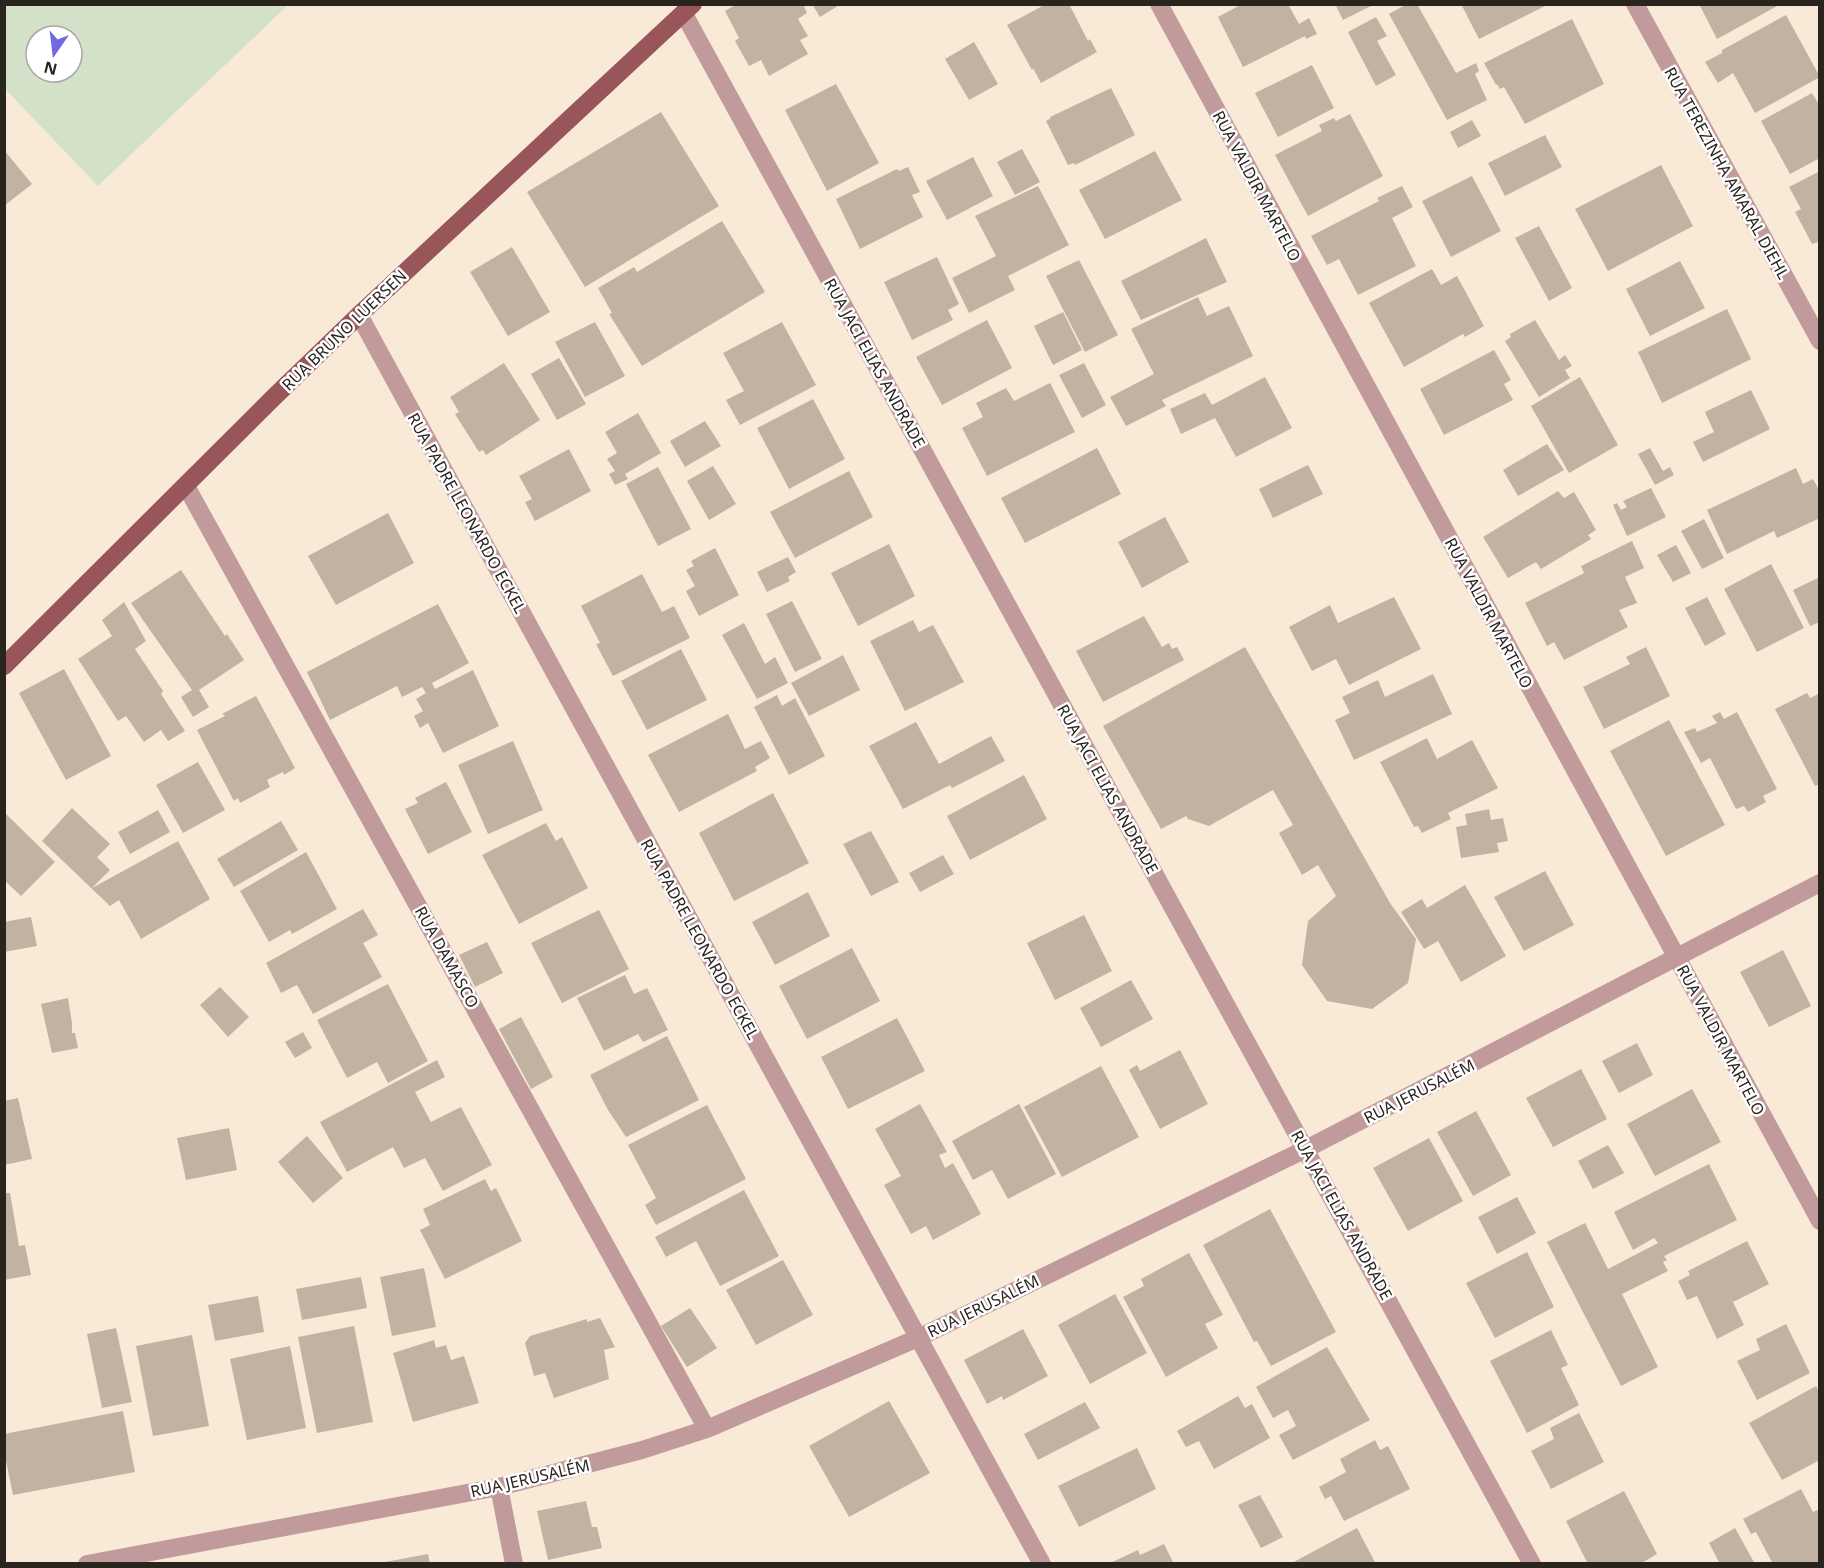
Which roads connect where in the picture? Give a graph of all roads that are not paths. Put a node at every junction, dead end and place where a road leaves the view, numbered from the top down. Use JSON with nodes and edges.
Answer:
{"nodes":[{"id":1,"x":1159,"y":4,"type":"edge"},
{"id":2,"x":1635,"y":4,"type":"edge"},
{"id":3,"x":689,"y":9,"type":"edge"},
{"id":4,"x":359,"y":315,"type":"junction"},
{"id":5,"x":1820,"y":341,"type":"edge"},
{"id":6,"x":186,"y":486,"type":"junction"},
{"id":7,"x":4,"y":666,"type":"edge"},
{"id":8,"x":1820,"y":883,"type":"edge"},
{"id":9,"x":1676,"y":957,"type":"junction"},
{"id":10,"x":1306,"y":1149,"type":"junction"},
{"id":11,"x":1820,"y":1221,"type":"edge"},
{"id":12,"x":918,"y":1338,"type":"junction"},
{"id":13,"x":707,"y":1429,"type":"junction"},
{"id":14,"x":499,"y":1487,"type":"junction"},
{"id":15,"x":87,"y":1563,"type":"edge"},
{"id":16,"x":514,"y":1563,"type":"edge"},
{"id":17,"x":1042,"y":1563,"type":"edge"},
{"id":18,"x":1532,"y":1563,"type":"edge"}],
"edges":[{"from":1,"to":9,"type":"street","name":"RUA VALDIR MARTELO"},
{"from":2,"to":5,"type":"street","name":"RUA TEREZINHA AMARAL DIEHL"},
{"from":3,"to":4,"type":"main road","name":"RUA BRUNO LUERSEN"},
{"from":3,"to":10,"type":"street","name":"RUA JACI ELIAS ANDRADE"},
{"from":4,"to":6,"type":"main road","name":"RUA BRUNO LUERSEN"},
{"from":4,"to":12,"type":"street","name":"RUA PADRE LEONARDO ECKEL"},
{"from":6,"to":7,"type":"main road","name":"RUA BRUNO LUERSEN"},
{"from":6,"to":13,"type":"street","name":"RUA DAMASCO"},
{"from":8,"to":9,"type":"street","name":"RUA JERUSALÉM"},
{"from":9,"to":10,"type":"street","name":"RUA JERUSALÉM"},
{"from":9,"to":11,"type":"street","name":"RUA VALDIR MARTELO"},
{"from":10,"to":12,"type":"street","name":"RUA JERUSALÉM"},
{"from":10,"to":18,"type":"street","name":"RUA JACI ELIAS ANDRADE"},
{"from":12,"to":13,"type":"street","name":"RUA JERUSALÉM"},
{"from":12,"to":17,"type":"street","name":"RUA PADRE LEONARDO ECKEL"},
{"from":13,"to":14,"type":"street","name":"RUA JERUSALÉM"},
{"from":14,"to":15,"type":"street","name":"RUA JERUSALÉM"},
{"from":14,"to":16,"type":"street"}]}
